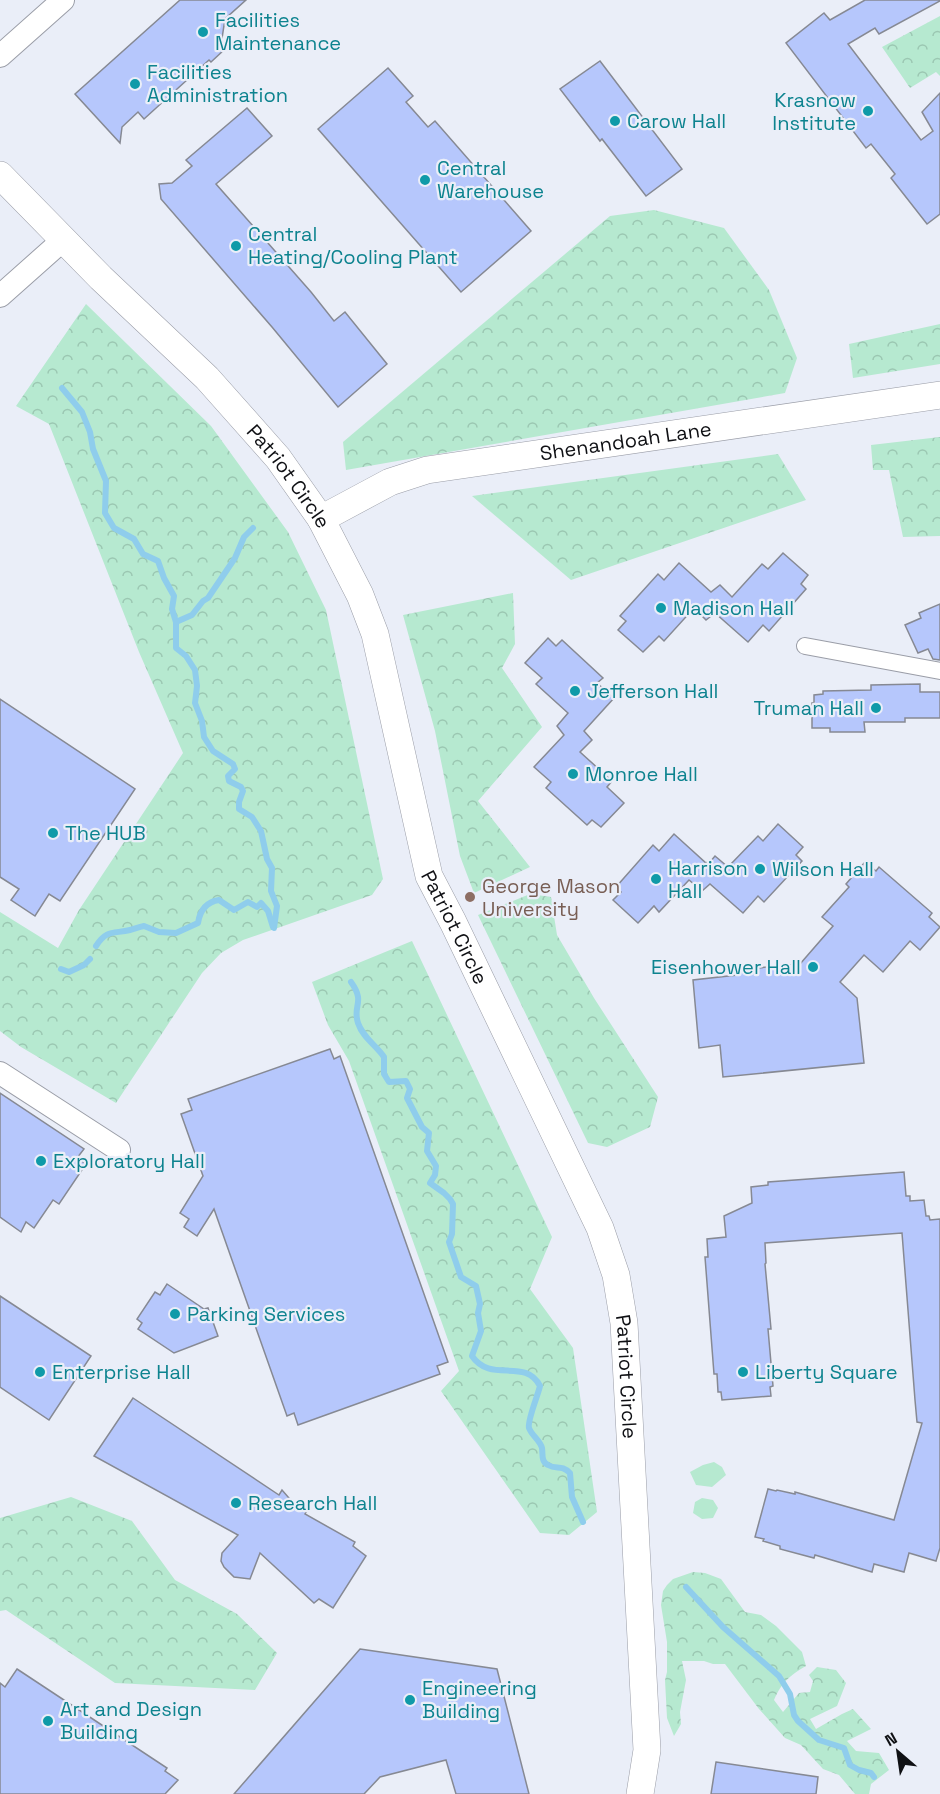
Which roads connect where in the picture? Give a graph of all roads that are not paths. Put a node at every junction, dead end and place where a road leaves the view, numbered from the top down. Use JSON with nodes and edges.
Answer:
{"nodes":[{"id":1,"x":63,"y":0,"type":"edge"},
{"id":2,"x":0,"y":56,"type":"edge"},
{"id":3,"x":0,"y":175,"type":"edge"},
{"id":4,"x":63,"y":240,"type":"junction"},
{"id":5,"x":0,"y":296,"type":"edge"},
{"id":6,"x":940,"y":395,"type":"edge"},
{"id":7,"x":321,"y":519,"type":"junction"},
{"id":8,"x":806,"y":646,"type":"dead end"},
{"id":9,"x":940,"y":671,"type":"edge"},
{"id":10,"x":0,"y":1073,"type":"edge"},
{"id":11,"x":119,"y":1150,"type":"dead end"},
{"id":12,"x":640,"y":1794,"type":"edge"}],
"edges":[{"from":1,"to":2,"type":"street"},
{"from":3,"to":4,"type":"street","name":"Patriot Circle"},
{"from":4,"to":5,"type":"street"},
{"from":4,"to":7,"type":"street","name":"Patriot Circle"},
{"from":6,"to":7,"type":"street","name":"Shenandoah Lane"},
{"from":7,"to":12,"type":"street","name":"Patriot Circle"},
{"from":8,"to":9,"type":"street"},
{"from":10,"to":11,"type":"street"}]}
